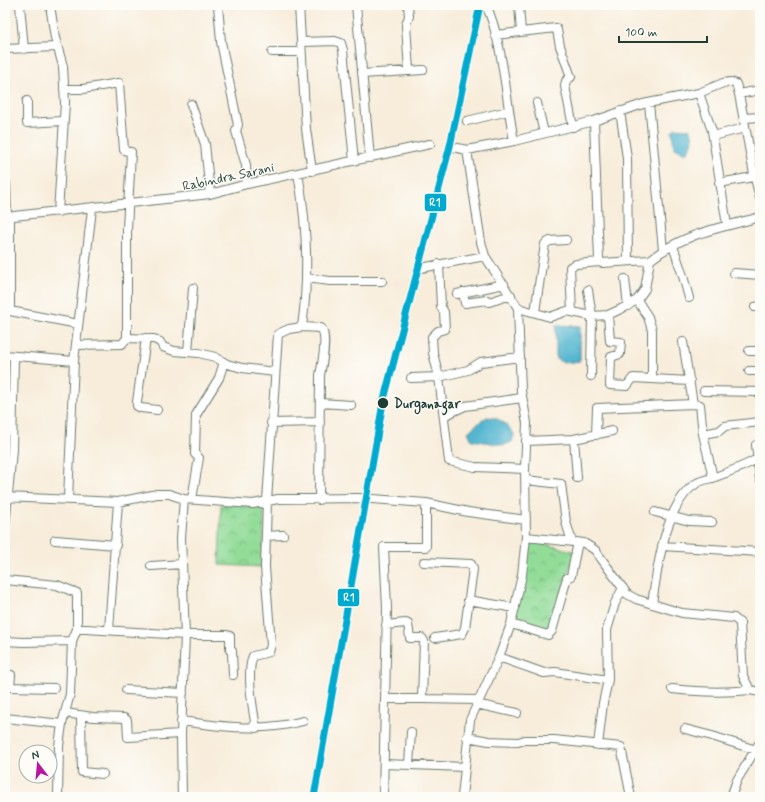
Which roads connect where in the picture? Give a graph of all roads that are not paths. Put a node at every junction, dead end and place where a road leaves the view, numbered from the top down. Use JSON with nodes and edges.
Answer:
{"nodes":[{"id":1,"x":20,"y":5,"type":"edge"},
{"id":2,"x":50,"y":5,"type":"edge"},
{"id":3,"x":218,"y":5,"type":"edge"},
{"id":4,"x":299,"y":5,"type":"edge"},
{"id":5,"x":356,"y":5,"type":"edge"},
{"id":6,"x":408,"y":5,"type":"edge"},
{"id":7,"x":486,"y":5,"type":"edge"},
{"id":8,"x":519,"y":5,"type":"edge"},
{"id":9,"x":521,"y":32,"type":"junction"},
{"id":10,"x":495,"y":35,"type":"junction"},
{"id":11,"x":302,"y":42,"type":"junction"},
{"id":12,"x":57,"y":47,"type":"junction"},
{"id":13,"x":5,"y":49,"type":"edge"},
{"id":14,"x":24,"y":49,"type":"junction"},
{"id":15,"x":272,"y":52,"type":"dead end"},
{"id":16,"x":302,"y":52,"type":"junction"},
{"id":17,"x":423,"y":70,"type":"dead end"},
{"id":18,"x":409,"y":71,"type":"junction"},
{"id":19,"x":362,"y":74,"type":"junction"},
{"id":20,"x":64,"y":89,"type":"junction"},
{"id":21,"x":760,"y":90,"type":"edge"},
{"id":22,"x":699,"y":93,"type":"junction"},
{"id":23,"x":739,"y":94,"type":"junction"},
{"id":24,"x":27,"y":101,"type":"dead end"},
{"id":25,"x":537,"y":103,"type":"dead end"},
{"id":26,"x":649,"y":103,"type":"junction"},
{"id":27,"x":191,"y":104,"type":"dead end"},
{"id":28,"x":508,"y":111,"type":"junction"},
{"id":29,"x":620,"y":111,"type":"junction"},
{"id":30,"x":760,"y":117,"type":"edge"},
{"id":31,"x":744,"y":118,"type":"junction"},
{"id":32,"x":63,"y":121,"type":"junction"},
{"id":33,"x":467,"y":121,"type":"dead end"},
{"id":34,"x":594,"y":122,"type":"junction"},
{"id":35,"x":573,"y":127,"type":"junction"},
{"id":36,"x":745,"y":128,"type":"junction"},
{"id":37,"x":544,"y":133,"type":"junction"},
{"id":38,"x":713,"y":136,"type":"junction"},
{"id":39,"x":514,"y":141,"type":"junction"},
{"id":40,"x":430,"y":144,"type":"dead end"},
{"id":41,"x":453,"y":147,"type":"dead end"},
{"id":42,"x":467,"y":150,"type":"junction"},
{"id":43,"x":370,"y":158,"type":"junction"},
{"id":44,"x":354,"y":161,"type":"junction"},
{"id":45,"x":312,"y":171,"type":"junction"},
{"id":46,"x":298,"y":173,"type":"junction"},
{"id":47,"x":757,"y":176,"type":"edge"},
{"id":48,"x":5,"y":183,"type":"edge"},
{"id":49,"x":719,"y":183,"type":"junction"},
{"id":50,"x":247,"y":184,"type":"junction"},
{"id":51,"x":210,"y":194,"type":"junction"},
{"id":52,"x":760,"y":198,"type":"edge"},
{"id":53,"x":129,"y":204,"type":"junction"},
{"id":54,"x":92,"y":208,"type":"junction"},
{"id":55,"x":58,"y":212,"type":"junction"},
{"id":56,"x":7,"y":217,"type":"edge"},
{"id":57,"x":760,"y":217,"type":"edge"},
{"id":58,"x":727,"y":225,"type":"junction"},
{"id":59,"x":566,"y":240,"type":"dead end"},
{"id":60,"x":673,"y":246,"type":"junction"},
{"id":61,"x":663,"y":250,"type":"junction"},
{"id":62,"x":485,"y":256,"type":"junction"},
{"id":63,"x":650,"y":260,"type":"junction"},
{"id":64,"x":628,"y":261,"type":"junction"},
{"id":65,"x":600,"y":262,"type":"junction"},
{"id":66,"x":439,"y":264,"type":"junction"},
{"id":67,"x":421,"y":268,"type":"dead end"},
{"id":68,"x":734,"y":272,"type":"dead end"},
{"id":69,"x":760,"y":275,"type":"edge"},
{"id":70,"x":306,"y":278,"type":"junction"},
{"id":71,"x":625,"y":279,"type":"dead end"},
{"id":72,"x":382,"y":281,"type":"dead end"},
{"id":73,"x":504,"y":284,"type":"junction"},
{"id":74,"x":193,"y":288,"type":"dead end"},
{"id":75,"x":588,"y":290,"type":"dead end"},
{"id":76,"x":511,"y":295,"type":"junction"},
{"id":77,"x":689,"y":298,"type":"dead end"},
{"id":78,"x":637,"y":300,"type":"junction"},
{"id":79,"x":628,"y":306,"type":"junction"},
{"id":80,"x":518,"y":308,"type":"junction"},
{"id":81,"x":535,"y":312,"type":"junction"},
{"id":82,"x":572,"y":312,"type":"junction"},
{"id":83,"x":608,"y":315,"type":"junction"},
{"id":84,"x":592,"y":316,"type":"junction"},
{"id":85,"x":78,"y":324,"type":"junction"},
{"id":86,"x":302,"y":327,"type":"junction"},
{"id":87,"x":127,"y":338,"type":"junction"},
{"id":88,"x":146,"y":338,"type":"junction"},
{"id":89,"x":683,"y":342,"type":"dead end"},
{"id":90,"x":76,"y":345,"type":"junction"},
{"id":91,"x":749,"y":351,"type":"dead end"},
{"id":92,"x":760,"y":351,"type":"edge"},
{"id":93,"x":182,"y":352,"type":"junction"},
{"id":94,"x":9,"y":356,"type":"edge"},
{"id":95,"x":520,"y":357,"type":"junction"},
{"id":96,"x":74,"y":361,"type":"junction"},
{"id":97,"x":224,"y":362,"type":"junction"},
{"id":98,"x":749,"y":371,"type":"dead end"},
{"id":99,"x":760,"y":371,"type":"edge"},
{"id":100,"x":275,"y":372,"type":"junction"},
{"id":101,"x":591,"y":376,"type":"dead end"},
{"id":102,"x":439,"y":377,"type":"junction"},
{"id":103,"x":411,"y":378,"type":"dead end"},
{"id":104,"x":652,"y":379,"type":"junction"},
{"id":105,"x":690,"y":381,"type":"junction"},
{"id":106,"x":704,"y":392,"type":"dead end"},
{"id":107,"x":760,"y":392,"type":"edge"},
{"id":108,"x":522,"y":398,"type":"junction"},
{"id":109,"x":320,"y":403,"type":"junction"},
{"id":110,"x":693,"y":404,"type":"junction"},
{"id":111,"x":351,"y":405,"type":"dead end"},
{"id":112,"x":157,"y":410,"type":"dead end"},
{"id":113,"x":444,"y":416,"type":"junction"},
{"id":114,"x":320,"y":422,"type":"junction"},
{"id":115,"x":760,"y":422,"type":"edge"},
{"id":116,"x":272,"y":423,"type":"junction"},
{"id":117,"x":612,"y":431,"type":"dead end"},
{"id":118,"x":703,"y":434,"type":"junction"},
{"id":119,"x":596,"y":435,"type":"junction"},
{"id":120,"x":574,"y":438,"type":"junction"},
{"id":121,"x":526,"y":441,"type":"junction"},
{"id":122,"x":760,"y":444,"type":"edge"},
{"id":123,"x":757,"y":459,"type":"junction"},
{"id":124,"x":525,"y":469,"type":"junction"},
{"id":125,"x":577,"y":478,"type":"dead end"},
{"id":126,"x":713,"y":478,"type":"junction"},
{"id":127,"x":760,"y":479,"type":"edge"},
{"id":128,"x":526,"y":480,"type":"junction"},
{"id":129,"x":6,"y":497,"type":"edge"},
{"id":130,"x":68,"y":499,"type":"junction"},
{"id":131,"x":188,"y":499,"type":"junction"},
{"id":132,"x":319,"y":500,"type":"junction"},
{"id":133,"x":267,"y":501,"type":"junction"},
{"id":134,"x":118,"y":502,"type":"junction"},
{"id":135,"x":426,"y":503,"type":"junction"},
{"id":136,"x":655,"y":512,"type":"dead end"},
{"id":137,"x":672,"y":516,"type":"junction"},
{"id":138,"x":526,"y":520,"type":"junction"},
{"id":139,"x":712,"y":522,"type":"dead end"},
{"id":140,"x":5,"y":528,"type":"edge"},
{"id":141,"x":284,"y":535,"type":"dead end"},
{"id":142,"x":266,"y":536,"type":"junction"},
{"id":143,"x":526,"y":537,"type":"junction"},
{"id":144,"x":55,"y":540,"type":"dead end"},
{"id":145,"x":575,"y":542,"type":"junction"},
{"id":146,"x":116,"y":545,"type":"junction"},
{"id":147,"x":662,"y":546,"type":"junction"},
{"id":148,"x":760,"y":552,"type":"edge"},
{"id":149,"x":424,"y":562,"type":"dead end"},
{"id":150,"x":182,"y":564,"type":"junction"},
{"id":151,"x":151,"y":566,"type":"dead end"},
{"id":152,"x":5,"y":580,"type":"edge"},
{"id":153,"x":623,"y":588,"type":"junction"},
{"id":154,"x":468,"y":600,"type":"junction"},
{"id":155,"x":652,"y":604,"type":"junction"},
{"id":156,"x":515,"y":608,"type":"junction"},
{"id":157,"x":511,"y":624,"type":"junction"},
{"id":158,"x":386,"y":625,"type":"junction"},
{"id":159,"x":77,"y":629,"type":"junction"},
{"id":160,"x":110,"y":630,"type":"junction"},
{"id":161,"x":185,"y":635,"type":"junction"},
{"id":162,"x":435,"y":638,"type":"dead end"},
{"id":163,"x":5,"y":641,"type":"edge"},
{"id":164,"x":72,"y":641,"type":"junction"},
{"id":165,"x":499,"y":657,"type":"junction"},
{"id":166,"x":5,"y":674,"type":"edge"},
{"id":167,"x":233,"y":675,"type":"dead end"},
{"id":168,"x":608,"y":680,"type":"junction"},
{"id":169,"x":54,"y":688,"type":"dead end"},
{"id":170,"x":672,"y":689,"type":"dead end"},
{"id":171,"x":126,"y":690,"type":"dead end"},
{"id":172,"x":750,"y":690,"type":"junction"},
{"id":173,"x":760,"y":692,"type":"edge"},
{"id":174,"x":182,"y":693,"type":"junction"},
{"id":175,"x":386,"y":698,"type":"junction"},
{"id":176,"x":422,"y":699,"type":"junction"},
{"id":177,"x":477,"y":702,"type":"junction"},
{"id":178,"x":65,"y":713,"type":"junction"},
{"id":179,"x":517,"y":713,"type":"dead end"},
{"id":180,"x":81,"y":716,"type":"junction"},
{"id":181,"x":5,"y":718,"type":"edge"},
{"id":182,"x":181,"y":721,"type":"junction"},
{"id":183,"x":303,"y":721,"type":"dead end"},
{"id":184,"x":62,"y":724,"type":"junction"},
{"id":185,"x":256,"y":728,"type":"junction"},
{"id":186,"x":685,"y":729,"type":"dead end"},
{"id":187,"x":411,"y":732,"type":"dead end"},
{"id":188,"x":181,"y":734,"type":"junction"},
{"id":189,"x":467,"y":736,"type":"junction"},
{"id":190,"x":760,"y":742,"type":"edge"},
{"id":191,"x":598,"y":745,"type":"junction"},
{"id":192,"x":756,"y":750,"type":"junction"},
{"id":193,"x":384,"y":764,"type":"junction"},
{"id":194,"x":409,"y":766,"type":"junction"},
{"id":195,"x":465,"y":767,"type":"junction"},
{"id":196,"x":102,"y":774,"type":"dead end"},
{"id":197,"x":58,"y":797,"type":"edge"},
{"id":198,"x":182,"y":797,"type":"edge"},
{"id":199,"x":383,"y":797,"type":"edge"},
{"id":200,"x":462,"y":797,"type":"edge"},
{"id":201,"x":631,"y":797,"type":"edge"},
{"id":202,"x":731,"y":797,"type":"edge"}],
"edges":[{"from":1,"to":14,"type":"street"},
{"from":2,"to":12,"type":"street"},
{"from":3,"to":50,"type":"street"},
{"from":4,"to":11,"type":"street"},
{"from":5,"to":19,"type":"street"},
{"from":6,"to":18,"type":"street"},
{"from":7,"to":10,"type":"street"},
{"from":8,"to":9,"type":"street"},
{"from":9,"to":10,"type":"street"},
{"from":9,"to":35,"type":"street"},
{"from":10,"to":28,"type":"street"},
{"from":11,"to":16,"type":"street"},
{"from":11,"to":44,"type":"street"},
{"from":12,"to":14,"type":"street"},
{"from":12,"to":20,"type":"street"},
{"from":13,"to":14,"type":"street"},
{"from":15,"to":16,"type":"street"},
{"from":16,"to":45,"type":"street"},
{"from":17,"to":18,"type":"street"},
{"from":18,"to":19,"type":"street"},
{"from":19,"to":43,"type":"street"},
{"from":20,"to":32,"type":"street"},
{"from":20,"to":53,"type":"street"},
{"from":21,"to":23,"type":"street"},
{"from":22,"to":23,"type":"street"},
{"from":22,"to":26,"type":"street"},
{"from":22,"to":38,"type":"street"},
{"from":23,"to":31,"type":"street"},
{"from":24,"to":32,"type":"street"},
{"from":25,"to":37,"type":"street"},
{"from":26,"to":29,"type":"street"},
{"from":26,"to":61,"type":"street"},
{"from":27,"to":51,"type":"street"},
{"from":28,"to":33,"type":"street"},
{"from":28,"to":39,"type":"street"},
{"from":29,"to":34,"type":"street"},
{"from":29,"to":64,"type":"street"},
{"from":30,"to":31,"type":"street"},
{"from":31,"to":36,"type":"street"},
{"from":32,"to":55,"type":"street"},
{"from":34,"to":35,"type":"street"},
{"from":34,"to":65,"type":"street"},
{"from":35,"to":37,"type":"street"},
{"from":36,"to":38,"type":"street"},
{"from":36,"to":47,"type":"street"},
{"from":37,"to":39,"type":"street"},
{"from":38,"to":49,"type":"street"},
{"from":39,"to":42,"type":"street"},
{"from":40,"to":43,"type":"street","name":"Rabindra Sarani"},
{"from":41,"to":42,"type":"street"},
{"from":42,"to":62,"type":"street"},
{"from":43,"to":44,"type":"street","name":"Rabindra Sarani"},
{"from":44,"to":45,"type":"street","name":"Rabindra Sarani"},
{"from":45,"to":46,"type":"street","name":"Rabindra Sarani"},
{"from":46,"to":50,"type":"street","name":"Rabindra Sarani"},
{"from":46,"to":70,"type":"street"},
{"from":47,"to":49,"type":"street"},
{"from":47,"to":52,"type":"street"},
{"from":48,"to":56,"type":"street"},
{"from":49,"to":58,"type":"street"},
{"from":50,"to":51,"type":"street","name":"Rabindra Sarani"},
{"from":51,"to":53,"type":"street","name":"Rabindra Sarani"},
{"from":53,"to":54,"type":"street","name":"Rabindra Sarani"},
{"from":53,"to":87,"type":"street"},
{"from":54,"to":55,"type":"street","name":"Rabindra Sarani"},
{"from":54,"to":85,"type":"street"},
{"from":55,"to":56,"type":"street","name":"Rabindra Sarani"},
{"from":56,"to":85,"type":"street"},
{"from":57,"to":58,"type":"street"},
{"from":58,"to":60,"type":"street"},
{"from":59,"to":81,"type":"street"},
{"from":60,"to":61,"type":"street"},
{"from":60,"to":77,"type":"street"},
{"from":61,"to":63,"type":"street"},
{"from":62,"to":66,"type":"street"},
{"from":62,"to":73,"type":"street"},
{"from":63,"to":64,"type":"street"},
{"from":63,"to":78,"type":"street"},
{"from":64,"to":65,"type":"street"},
{"from":65,"to":82,"type":"street"},
{"from":66,"to":67,"type":"street"},
{"from":66,"to":102,"type":"street"},
{"from":68,"to":69,"type":"street"},
{"from":70,"to":72,"type":"street"},
{"from":70,"to":86,"type":"street"},
{"from":71,"to":79,"type":"street"},
{"from":73,"to":76,"type":"street"},
{"from":73,"to":76,"type":"street"},
{"from":74,"to":93,"type":"street"},
{"from":75,"to":84,"type":"street"},
{"from":76,"to":80,"type":"street"},
{"from":78,"to":79,"type":"street"},
{"from":78,"to":104,"type":"street"},
{"from":79,"to":83,"type":"street"},
{"from":80,"to":81,"type":"street"},
{"from":80,"to":95,"type":"street"},
{"from":81,"to":82,"type":"street"},
{"from":82,"to":84,"type":"street"},
{"from":83,"to":84,"type":"street"},
{"from":83,"to":104,"type":"street"},
{"from":84,"to":101,"type":"street"},
{"from":85,"to":90,"type":"street"},
{"from":86,"to":100,"type":"street"},
{"from":86,"to":109,"type":"street"},
{"from":87,"to":88,"type":"street"},
{"from":87,"to":90,"type":"street"},
{"from":88,"to":93,"type":"street"},
{"from":88,"to":112,"type":"street"},
{"from":89,"to":105,"type":"street"},
{"from":90,"to":96,"type":"street"},
{"from":91,"to":92,"type":"street"},
{"from":93,"to":97,"type":"street"},
{"from":94,"to":96,"type":"street"},
{"from":94,"to":129,"type":"street"},
{"from":95,"to":102,"type":"street"},
{"from":95,"to":108,"type":"street"},
{"from":96,"to":130,"type":"street"},
{"from":97,"to":100,"type":"street"},
{"from":97,"to":131,"type":"street"},
{"from":98,"to":99,"type":"street"},
{"from":100,"to":116,"type":"street"},
{"from":102,"to":103,"type":"street"},
{"from":102,"to":113,"type":"street"},
{"from":104,"to":105,"type":"street"},
{"from":105,"to":110,"type":"street"},
{"from":106,"to":107,"type":"street"},
{"from":108,"to":113,"type":"street"},
{"from":108,"to":121,"type":"street"},
{"from":109,"to":111,"type":"street"},
{"from":109,"to":114,"type":"street"},
{"from":110,"to":118,"type":"street"},
{"from":110,"to":119,"type":"street"},
{"from":113,"to":124,"type":"street"},
{"from":114,"to":116,"type":"street"},
{"from":114,"to":132,"type":"street"},
{"from":115,"to":118,"type":"street"},
{"from":116,"to":133,"type":"street"},
{"from":117,"to":119,"type":"street"},
{"from":118,"to":126,"type":"street"},
{"from":119,"to":120,"type":"street"},
{"from":120,"to":121,"type":"street"},
{"from":120,"to":125,"type":"street"},
{"from":121,"to":124,"type":"street"},
{"from":122,"to":123,"type":"street"},
{"from":123,"to":126,"type":"street"},
{"from":123,"to":127,"type":"street"},
{"from":124,"to":128,"type":"street"},
{"from":126,"to":137,"type":"street"},
{"from":128,"to":138,"type":"street"},
{"from":128,"to":145,"type":"street"},
{"from":129,"to":130,"type":"street"},
{"from":129,"to":140,"type":"street"},
{"from":130,"to":134,"type":"street"},
{"from":131,"to":133,"type":"street"},
{"from":131,"to":134,"type":"street"},
{"from":131,"to":150,"type":"street"},
{"from":132,"to":133,"type":"street"},
{"from":132,"to":135,"type":"street"},
{"from":133,"to":142,"type":"street"},
{"from":134,"to":146,"type":"street"},
{"from":135,"to":138,"type":"street"},
{"from":135,"to":158,"type":"street"},
{"from":136,"to":137,"type":"street"},
{"from":137,"to":139,"type":"street"},
{"from":137,"to":147,"type":"street"},
{"from":138,"to":143,"type":"street"},
{"from":141,"to":142,"type":"street"},
{"from":142,"to":185,"type":"street"},
{"from":143,"to":145,"type":"street"},
{"from":143,"to":156,"type":"street"},
{"from":144,"to":146,"type":"street"},
{"from":145,"to":153,"type":"street"},
{"from":145,"to":157,"type":"street"},
{"from":146,"to":160,"type":"street"},
{"from":147,"to":148,"type":"street"},
{"from":147,"to":155,"type":"street"},
{"from":149,"to":154,"type":"street"},
{"from":150,"to":151,"type":"street"},
{"from":150,"to":161,"type":"street"},
{"from":152,"to":159,"type":"street"},
{"from":153,"to":155,"type":"street"},
{"from":153,"to":168,"type":"street"},
{"from":154,"to":156,"type":"street"},
{"from":154,"to":162,"type":"street"},
{"from":155,"to":172,"type":"street"},
{"from":156,"to":157,"type":"street"},
{"from":157,"to":165,"type":"street"},
{"from":158,"to":175,"type":"street"},
{"from":158,"to":176,"type":"street"},
{"from":159,"to":160,"type":"street"},
{"from":159,"to":164,"type":"street"},
{"from":160,"to":161,"type":"street"},
{"from":161,"to":167,"type":"street"},
{"from":161,"to":174,"type":"street"},
{"from":163,"to":164,"type":"street"},
{"from":164,"to":178,"type":"street"},
{"from":165,"to":168,"type":"street"},
{"from":165,"to":177,"type":"street"},
{"from":166,"to":169,"type":"street"},
{"from":168,"to":191,"type":"street"},
{"from":170,"to":172,"type":"street"},
{"from":171,"to":174,"type":"street"},
{"from":172,"to":173,"type":"street"},
{"from":174,"to":182,"type":"street"},
{"from":175,"to":176,"type":"street"},
{"from":175,"to":193,"type":"street"},
{"from":176,"to":177,"type":"street"},
{"from":177,"to":179,"type":"street"},
{"from":177,"to":189,"type":"street"},
{"from":178,"to":180,"type":"street"},
{"from":178,"to":184,"type":"street"},
{"from":180,"to":188,"type":"street"},
{"from":180,"to":196,"type":"street"},
{"from":181,"to":184,"type":"street"},
{"from":182,"to":185,"type":"street"},
{"from":182,"to":188,"type":"street"},
{"from":183,"to":185,"type":"street"},
{"from":184,"to":197,"type":"street"},
{"from":186,"to":192,"type":"street"},
{"from":187,"to":194,"type":"street"},
{"from":188,"to":198,"type":"street"},
{"from":189,"to":191,"type":"street"},
{"from":189,"to":195,"type":"street"},
{"from":190,"to":192,"type":"street"},
{"from":191,"to":201,"type":"street"},
{"from":192,"to":202,"type":"street"},
{"from":193,"to":194,"type":"street"},
{"from":193,"to":199,"type":"street"},
{"from":194,"to":195,"type":"street"},
{"from":195,"to":200,"type":"street"}]}
